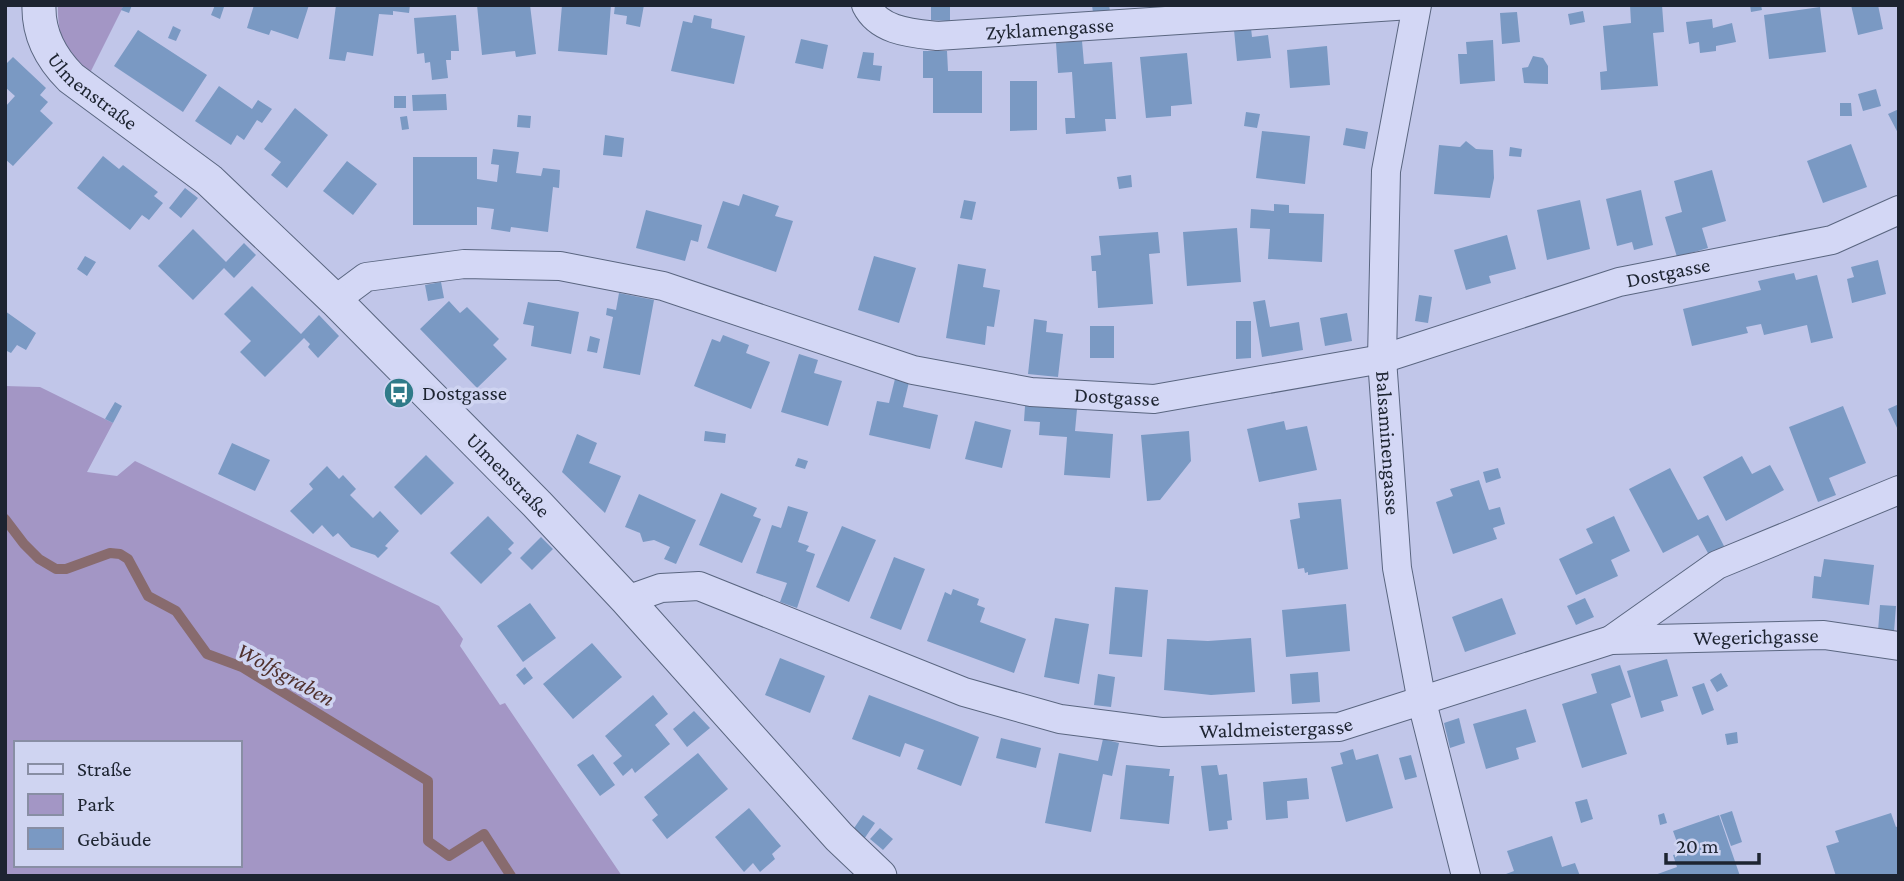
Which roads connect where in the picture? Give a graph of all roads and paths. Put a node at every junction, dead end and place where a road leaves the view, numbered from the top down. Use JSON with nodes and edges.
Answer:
{"nodes":[{"id":1,"x":38,"y":5,"type":"edge"},
{"id":2,"x":866,"y":5,"type":"edge"},
{"id":3,"x":1411,"y":5,"type":"edge"},
{"id":4,"x":1417,"y":5,"type":"edge"},
{"id":5,"x":1899,"y":209,"type":"edge"},
{"id":6,"x":335,"y":300,"type":"junction"},
{"id":7,"x":1382,"y":359,"type":"junction"},
{"id":8,"x":1899,"y":490,"type":"edge"},
{"id":9,"x":627,"y":600,"type":"junction"},
{"id":10,"x":1612,"y":640,"type":"junction"},
{"id":11,"x":1899,"y":646,"type":"edge"},
{"id":12,"x":1422,"y":702,"type":"junction"},
{"id":13,"x":880,"y":876,"type":"edge"},
{"id":14,"x":1466,"y":876,"type":"edge"}],
"edges":[{"from":1,"to":6,"type":"street","name":"Ulmenstraße"},
{"from":2,"to":3,"type":"street","name":"Zyklamengasse"},
{"from":4,"to":7,"type":"street","name":"Balsaminengasse"},
{"from":5,"to":7,"type":"street","name":"Dostgasse"},
{"from":6,"to":7,"type":"street","name":"Dostgasse"},
{"from":6,"to":9,"type":"street","name":"Ulmenstraße"},
{"from":7,"to":12,"type":"street","name":"Balsaminengasse"},
{"from":8,"to":10,"type":"street","name":"Waldmeistergasse"},
{"from":9,"to":12,"type":"street","name":"Waldmeistergasse"},
{"from":9,"to":13,"type":"street","name":"Ulmenstraße"},
{"from":10,"to":11,"type":"street","name":"Wegerichgasse"},
{"from":10,"to":12,"type":"street","name":"Waldmeistergasse"},
{"from":12,"to":14,"type":"street","name":"Balsaminengasse"}]}
